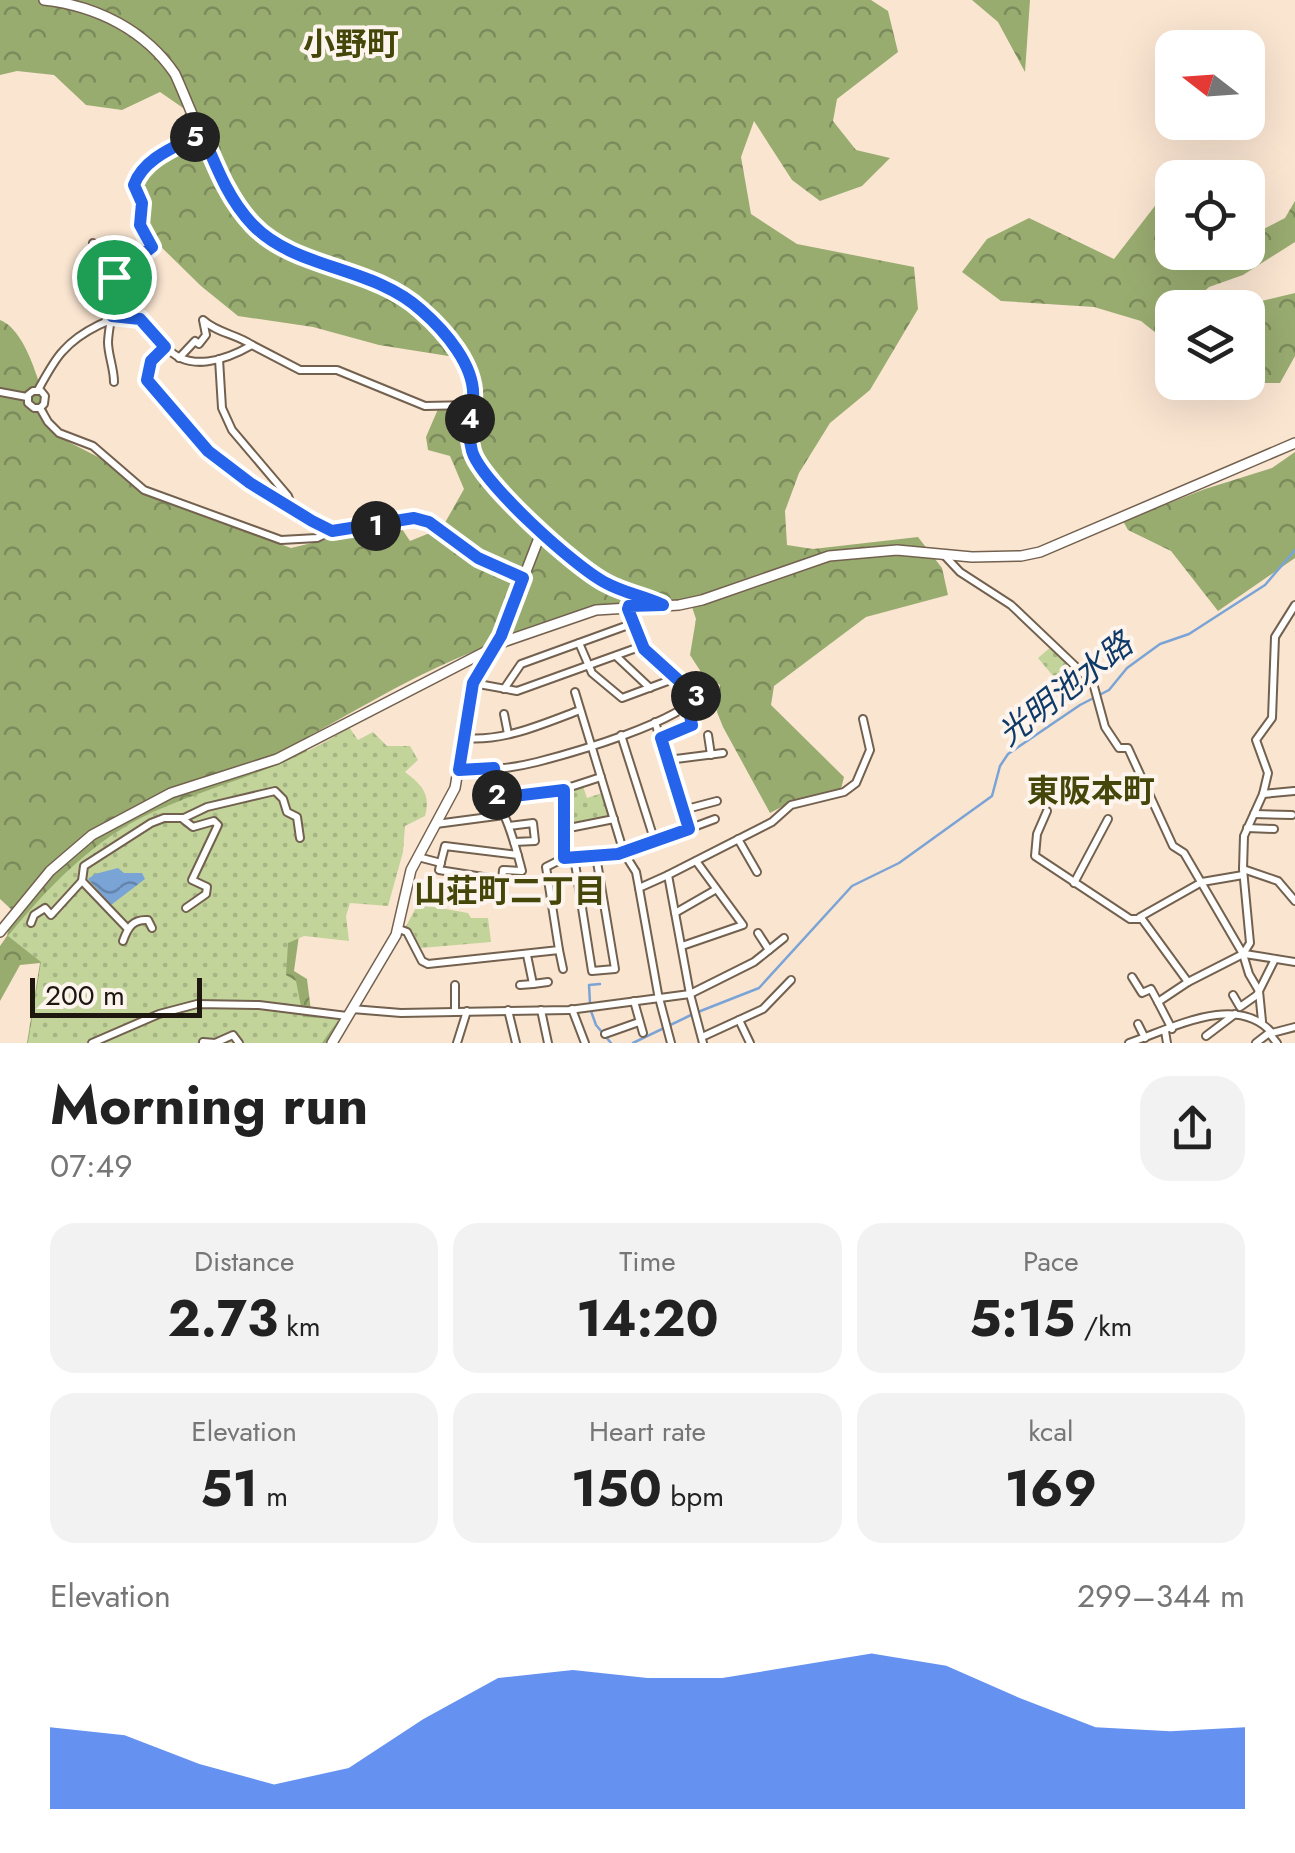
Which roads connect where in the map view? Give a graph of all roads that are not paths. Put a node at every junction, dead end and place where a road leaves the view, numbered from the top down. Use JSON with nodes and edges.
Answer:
{"nodes":[{"id":1,"x":44,"y":0,"type":"edge"},
{"id":2,"x":202,"y":133,"type":"junction"},
{"id":3,"x":93,"y":243,"type":"dead end"},
{"id":4,"x":114,"y":277,"type":"junction"},
{"id":5,"x":112,"y":316,"type":"junction"},
{"id":6,"x":252,"y":345,"type":"junction"},
{"id":7,"x":165,"y":347,"type":"junction"},
{"id":8,"x":179,"y":358,"type":"junction"},
{"id":9,"x":219,"y":359,"type":"junction"},
{"id":10,"x":114,"y":382,"type":"dead end"},
{"id":11,"x":38,"y":390,"type":"junction"},
{"id":12,"x":0,"y":392,"type":"edge"},
{"id":13,"x":27,"y":397,"type":"junction"},
{"id":14,"x":472,"y":405,"type":"junction"},
{"id":15,"x":40,"y":408,"type":"junction"},
{"id":16,"x":1295,"y":442,"type":"edge"},
{"id":17,"x":292,"y":507,"type":"junction"},
{"id":18,"x":542,"y":530,"type":"junction"},
{"id":19,"x":332,"y":531,"type":"junction"},
{"id":20,"x":944,"y":555,"type":"junction"},
{"id":21,"x":523,"y":578,"type":"junction"},
{"id":22,"x":663,"y":605,"type":"junction"},
{"id":23,"x":1295,"y":605,"type":"edge"},
{"id":24,"x":629,"y":606,"type":"junction"},
{"id":25,"x":634,"y":624,"type":"junction"},
{"id":26,"x":579,"y":643,"type":"junction"},
{"id":27,"x":497,"y":644,"type":"junction"},
{"id":28,"x":642,"y":646,"type":"junction"},
{"id":29,"x":616,"y":656,"type":"junction"},
{"id":30,"x":588,"y":666,"type":"junction"},
{"id":31,"x":676,"y":678,"type":"junction"},
{"id":32,"x":473,"y":683,"type":"junction"},
{"id":33,"x":650,"y":688,"type":"junction"},
{"id":34,"x":504,"y":689,"type":"junction"},
{"id":35,"x":575,"y":692,"type":"dead end"},
{"id":36,"x":688,"y":707,"type":"junction"},
{"id":37,"x":580,"y":710,"type":"junction"},
{"id":38,"x":504,"y":714,"type":"dead end"},
{"id":39,"x":863,"y":718,"type":"dead end"},
{"id":40,"x":655,"y":722,"type":"junction"},
{"id":41,"x":508,"y":734,"type":"junction"},
{"id":42,"x":621,"y":735,"type":"junction"},
{"id":43,"x":708,"y":735,"type":"dead end"},
{"id":44,"x":464,"y":738,"type":"junction"},
{"id":45,"x":661,"y":738,"type":"junction"},
{"id":46,"x":590,"y":745,"type":"junction"},
{"id":47,"x":722,"y":753,"type":"dead end"},
{"id":48,"x":710,"y":755,"type":"junction"},
{"id":49,"x":668,"y":760,"type":"junction"},
{"id":50,"x":494,"y":768,"type":"junction"},
{"id":51,"x":459,"y":770,"type":"junction"},
{"id":52,"x":600,"y":777,"type":"junction"},
{"id":53,"x":564,"y":790,"type":"junction"},
{"id":54,"x":1294,"y":790,"type":"edge"},
{"id":55,"x":1263,"y":794,"type":"junction"},
{"id":56,"x":717,"y":802,"type":"dead end"},
{"id":57,"x":682,"y":810,"type":"junction"},
{"id":58,"x":1046,"y":811,"type":"dead end"},
{"id":59,"x":1254,"y":814,"type":"junction"},
{"id":60,"x":1292,"y":815,"type":"dead end"},
{"id":61,"x":614,"y":819,"type":"junction"},
{"id":62,"x":1108,"y":819,"type":"dead end"},
{"id":63,"x":184,"y":820,"type":"dead end"},
{"id":64,"x":714,"y":820,"type":"dead end"},
{"id":65,"x":436,"y":824,"type":"junction"},
{"id":66,"x":509,"y":826,"type":"junction"},
{"id":67,"x":1247,"y":828,"type":"junction"},
{"id":68,"x":689,"y":829,"type":"junction"},
{"id":69,"x":564,"y":830,"type":"junction"},
{"id":70,"x":1274,"y":830,"type":"dead end"},
{"id":71,"x":300,"y":838,"type":"dead end"},
{"id":72,"x":738,"y":839,"type":"junction"},
{"id":73,"x":514,"y":842,"type":"junction"},
{"id":74,"x":655,"y":842,"type":"junction"},
{"id":75,"x":624,"y":853,"type":"junction"},
{"id":76,"x":518,"y":855,"type":"junction"},
{"id":77,"x":596,"y":856,"type":"junction"},
{"id":78,"x":418,"y":857,"type":"junction"},
{"id":79,"x":574,"y":857,"type":"junction"},
{"id":80,"x":564,"y":858,"type":"junction"},
{"id":81,"x":696,"y":861,"type":"junction"},
{"id":82,"x":441,"y":863,"type":"junction"},
{"id":83,"x":756,"y":872,"type":"dead end"},
{"id":84,"x":1243,"y":872,"type":"junction"},
{"id":85,"x":668,"y":875,"type":"junction"},
{"id":86,"x":82,"y":882,"type":"junction"},
{"id":87,"x":1074,"y":882,"type":"junction"},
{"id":88,"x":1202,"y":882,"type":"junction"},
{"id":89,"x":1295,"y":882,"type":"edge"},
{"id":90,"x":639,"y":888,"type":"junction"},
{"id":91,"x":715,"y":890,"type":"junction"},
{"id":92,"x":1293,"y":898,"type":"edge"},
{"id":93,"x":186,"y":908,"type":"dead end"},
{"id":94,"x":675,"y":913,"type":"junction"},
{"id":95,"x":1138,"y":918,"type":"junction"},
{"id":96,"x":31,"y":923,"type":"dead end"},
{"id":97,"x":127,"y":928,"type":"junction"},
{"id":98,"x":152,"y":928,"type":"dead end"},
{"id":99,"x":398,"y":928,"type":"junction"},
{"id":100,"x":0,"y":932,"type":"edge"},
{"id":101,"x":758,"y":933,"type":"dead end"},
{"id":102,"x":784,"y":938,"type":"dead end"},
{"id":103,"x":123,"y":941,"type":"dead end"},
{"id":104,"x":682,"y":946,"type":"junction"},
{"id":105,"x":560,"y":950,"type":"junction"},
{"id":106,"x":769,"y":950,"type":"junction"},
{"id":107,"x":1244,"y":954,"type":"junction"},
{"id":108,"x":527,"y":955,"type":"junction"},
{"id":109,"x":1275,"y":959,"type":"junction"},
{"id":110,"x":1295,"y":962,"type":"edge"},
{"id":111,"x":563,"y":969,"type":"dead end"},
{"id":112,"x":1132,"y":977,"type":"dead end"},
{"id":113,"x":791,"y":980,"type":"dead end"},
{"id":114,"x":548,"y":982,"type":"dead end"},
{"id":115,"x":1188,"y":982,"type":"junction"},
{"id":116,"x":454,"y":984,"type":"dead end"},
{"id":117,"x":532,"y":984,"type":"junction"},
{"id":118,"x":520,"y":985,"type":"dead end"},
{"id":119,"x":1259,"y":991,"type":"junction"},
{"id":120,"x":690,"y":994,"type":"junction"},
{"id":121,"x":1233,"y":996,"type":"dead end"},
{"id":122,"x":659,"y":998,"type":"junction"},
{"id":123,"x":634,"y":1001,"type":"junction"},
{"id":124,"x":1158,"y":1002,"type":"junction"},
{"id":125,"x":456,"y":1010,"type":"junction"},
{"id":126,"x":467,"y":1010,"type":"junction"},
{"id":127,"x":508,"y":1010,"type":"junction"},
{"id":128,"x":541,"y":1010,"type":"junction"},
{"id":129,"x":572,"y":1010,"type":"junction"},
{"id":130,"x":349,"y":1013,"type":"junction"},
{"id":131,"x":1234,"y":1014,"type":"junction"},
{"id":132,"x":739,"y":1020,"type":"junction"},
{"id":133,"x":1262,"y":1021,"type":"junction"},
{"id":134,"x":639,"y":1022,"type":"junction"},
{"id":135,"x":1138,"y":1024,"type":"dead end"},
{"id":136,"x":1295,"y":1027,"type":"edge"},
{"id":137,"x":1169,"y":1030,"type":"junction"},
{"id":138,"x":643,"y":1033,"type":"dead end"},
{"id":139,"x":1272,"y":1033,"type":"junction"},
{"id":140,"x":605,"y":1034,"type":"dead end"},
{"id":141,"x":1145,"y":1038,"type":"junction"},
{"id":142,"x":1209,"y":1038,"type":"edge"},
{"id":143,"x":702,"y":1040,"type":"edge"},
{"id":144,"x":203,"y":1042,"type":"edge"},
{"id":145,"x":92,"y":1043,"type":"edge"},
{"id":146,"x":239,"y":1043,"type":"edge"},
{"id":147,"x":332,"y":1043,"type":"edge"},
{"id":148,"x":457,"y":1043,"type":"edge"},
{"id":149,"x":516,"y":1043,"type":"edge"},
{"id":150,"x":548,"y":1043,"type":"edge"},
{"id":151,"x":585,"y":1043,"type":"edge"},
{"id":152,"x":672,"y":1043,"type":"edge"},
{"id":153,"x":750,"y":1043,"type":"edge"},
{"id":154,"x":1128,"y":1043,"type":"edge"},
{"id":155,"x":1167,"y":1043,"type":"edge"},
{"id":156,"x":1256,"y":1043,"type":"edge"},
{"id":157,"x":1277,"y":1043,"type":"edge"}],
"edges":[{"from":1,"to":2,"type":"street"},
{"from":2,"to":4,"type":"street"},
{"from":2,"to":14,"type":"street"},
{"from":3,"to":4,"type":"street"},
{"from":4,"to":5,"type":"street"},
{"from":5,"to":7,"type":"street"},
{"from":5,"to":10,"type":"street"},
{"from":5,"to":11,"type":"street"},
{"from":6,"to":8,"type":"street"},
{"from":6,"to":9,"type":"street"},
{"from":6,"to":14,"type":"street"},
{"from":7,"to":8,"type":"street"},
{"from":7,"to":17,"type":"street"},
{"from":8,"to":9,"type":"street"},
{"from":9,"to":17,"type":"street"},
{"from":11,"to":13,"type":"street"},
{"from":11,"to":15,"type":"street"},
{"from":12,"to":13,"type":"street"},
{"from":13,"to":15,"type":"street"},
{"from":14,"to":18,"type":"street"},
{"from":15,"to":19,"type":"street"},
{"from":16,"to":20,"type":"street"},
{"from":17,"to":19,"type":"street"},
{"from":18,"to":21,"type":"street"},
{"from":18,"to":22,"type":"street"},
{"from":19,"to":21,"type":"street"},
{"from":20,"to":22,"type":"street"},
{"from":20,"to":88,"type":"street"},
{"from":21,"to":27,"type":"street"},
{"from":22,"to":24,"type":"street"},
{"from":23,"to":55,"type":"street"},
{"from":24,"to":25,"type":"street"},
{"from":24,"to":27,"type":"street"},
{"from":25,"to":26,"type":"street"},
{"from":25,"to":28,"type":"street"},
{"from":26,"to":30,"type":"street"},
{"from":26,"to":34,"type":"street"},
{"from":27,"to":32,"type":"street"},
{"from":27,"to":100,"type":"street"},
{"from":28,"to":29,"type":"street"},
{"from":28,"to":31,"type":"street"},
{"from":29,"to":30,"type":"street"},
{"from":29,"to":33,"type":"street"},
{"from":30,"to":33,"type":"street"},
{"from":30,"to":34,"type":"street"},
{"from":31,"to":33,"type":"street"},
{"from":31,"to":36,"type":"street"},
{"from":32,"to":34,"type":"street"},
{"from":32,"to":44,"type":"street"},
{"from":35,"to":37,"type":"street"},
{"from":36,"to":40,"type":"street"},
{"from":36,"to":45,"type":"street"},
{"from":37,"to":41,"type":"street"},
{"from":37,"to":46,"type":"street"},
{"from":38,"to":41,"type":"street"},
{"from":39,"to":72,"type":"street"},
{"from":40,"to":42,"type":"street"},
{"from":40,"to":45,"type":"street"},
{"from":41,"to":44,"type":"street"},
{"from":42,"to":46,"type":"street"},
{"from":42,"to":74,"type":"street"},
{"from":43,"to":48,"type":"street"},
{"from":44,"to":51,"type":"street"},
{"from":45,"to":49,"type":"street"},
{"from":46,"to":50,"type":"street"},
{"from":46,"to":52,"type":"street"},
{"from":47,"to":48,"type":"street"},
{"from":48,"to":49,"type":"street"},
{"from":49,"to":57,"type":"street"},
{"from":50,"to":51,"type":"street"},
{"from":50,"to":53,"type":"street"},
{"from":51,"to":65,"type":"street"},
{"from":52,"to":53,"type":"street"},
{"from":52,"to":61,"type":"street"},
{"from":53,"to":69,"type":"street"},
{"from":54,"to":55,"type":"street"},
{"from":55,"to":59,"type":"street"},
{"from":56,"to":57,"type":"street"},
{"from":57,"to":68,"type":"street"},
{"from":58,"to":87,"type":"street"},
{"from":59,"to":60,"type":"street"},
{"from":59,"to":67,"type":"street"},
{"from":61,"to":69,"type":"street"},
{"from":61,"to":75,"type":"street"},
{"from":62,"to":87,"type":"street"},
{"from":63,"to":93,"type":"street"},
{"from":64,"to":68,"type":"street"},
{"from":65,"to":66,"type":"street"},
{"from":65,"to":78,"type":"street"},
{"from":66,"to":73,"type":"street"},
{"from":66,"to":73,"type":"street"},
{"from":67,"to":70,"type":"street"},
{"from":67,"to":84,"type":"street"},
{"from":68,"to":74,"type":"street"},
{"from":69,"to":80,"type":"street"},
{"from":71,"to":86,"type":"street"},
{"from":72,"to":81,"type":"street"},
{"from":72,"to":83,"type":"street"},
{"from":73,"to":76,"type":"street"},
{"from":74,"to":75,"type":"street"},
{"from":75,"to":77,"type":"street"},
{"from":75,"to":90,"type":"street"},
{"from":76,"to":82,"type":"street"},
{"from":76,"to":82,"type":"street"},
{"from":77,"to":79,"type":"street"},
{"from":77,"to":79,"type":"street"},
{"from":78,"to":82,"type":"street"},
{"from":78,"to":99,"type":"street"},
{"from":79,"to":80,"type":"street"},
{"from":80,"to":105,"type":"street"},
{"from":81,"to":85,"type":"street"},
{"from":81,"to":91,"type":"street"},
{"from":84,"to":88,"type":"street"},
{"from":84,"to":92,"type":"street"},
{"from":84,"to":107,"type":"street"},
{"from":85,"to":90,"type":"street"},
{"from":85,"to":94,"type":"street"},
{"from":86,"to":96,"type":"street"},
{"from":86,"to":97,"type":"street"},
{"from":87,"to":95,"type":"street"},
{"from":88,"to":95,"type":"street"},
{"from":88,"to":107,"type":"street"},
{"from":89,"to":92,"type":"street"},
{"from":90,"to":122,"type":"street"},
{"from":91,"to":94,"type":"street"},
{"from":91,"to":104,"type":"street"},
{"from":94,"to":104,"type":"street"},
{"from":95,"to":115,"type":"street"},
{"from":97,"to":98,"type":"street"},
{"from":97,"to":103,"type":"street"},
{"from":99,"to":108,"type":"street"},
{"from":99,"to":130,"type":"street"},
{"from":101,"to":106,"type":"street"},
{"from":102,"to":106,"type":"street"},
{"from":104,"to":120,"type":"street"},
{"from":105,"to":108,"type":"street"},
{"from":105,"to":111,"type":"street"},
{"from":106,"to":120,"type":"street"},
{"from":107,"to":109,"type":"street"},
{"from":107,"to":115,"type":"street"},
{"from":107,"to":119,"type":"street"},
{"from":108,"to":117,"type":"street"},
{"from":109,"to":110,"type":"street"},
{"from":109,"to":119,"type":"street"},
{"from":112,"to":124,"type":"street"},
{"from":113,"to":132,"type":"street"},
{"from":114,"to":117,"type":"street"},
{"from":115,"to":124,"type":"street"},
{"from":116,"to":125,"type":"street"},
{"from":117,"to":118,"type":"street"},
{"from":119,"to":121,"type":"street"},
{"from":119,"to":133,"type":"street"},
{"from":120,"to":122,"type":"street"},
{"from":120,"to":143,"type":"street"},
{"from":122,"to":123,"type":"street"},
{"from":122,"to":152,"type":"street"},
{"from":123,"to":129,"type":"street"},
{"from":123,"to":134,"type":"street"},
{"from":124,"to":137,"type":"street"},
{"from":125,"to":126,"type":"street"},
{"from":125,"to":130,"type":"street"},
{"from":126,"to":127,"type":"street"},
{"from":126,"to":148,"type":"street"},
{"from":127,"to":128,"type":"street"},
{"from":127,"to":149,"type":"street"},
{"from":128,"to":129,"type":"street"},
{"from":128,"to":150,"type":"street"},
{"from":129,"to":151,"type":"street"},
{"from":130,"to":145,"type":"street"},
{"from":130,"to":147,"type":"street"},
{"from":131,"to":133,"type":"street"},
{"from":131,"to":137,"type":"street"},
{"from":131,"to":142,"type":"street"},
{"from":132,"to":143,"type":"street"},
{"from":132,"to":153,"type":"street"},
{"from":133,"to":139,"type":"street"},
{"from":134,"to":138,"type":"street"},
{"from":134,"to":140,"type":"street"},
{"from":135,"to":141,"type":"street"},
{"from":136,"to":139,"type":"street"},
{"from":137,"to":141,"type":"street"},
{"from":137,"to":155,"type":"street"},
{"from":139,"to":156,"type":"street"},
{"from":139,"to":157,"type":"street"},
{"from":141,"to":154,"type":"street"},
{"from":144,"to":146,"type":"street"}]}
